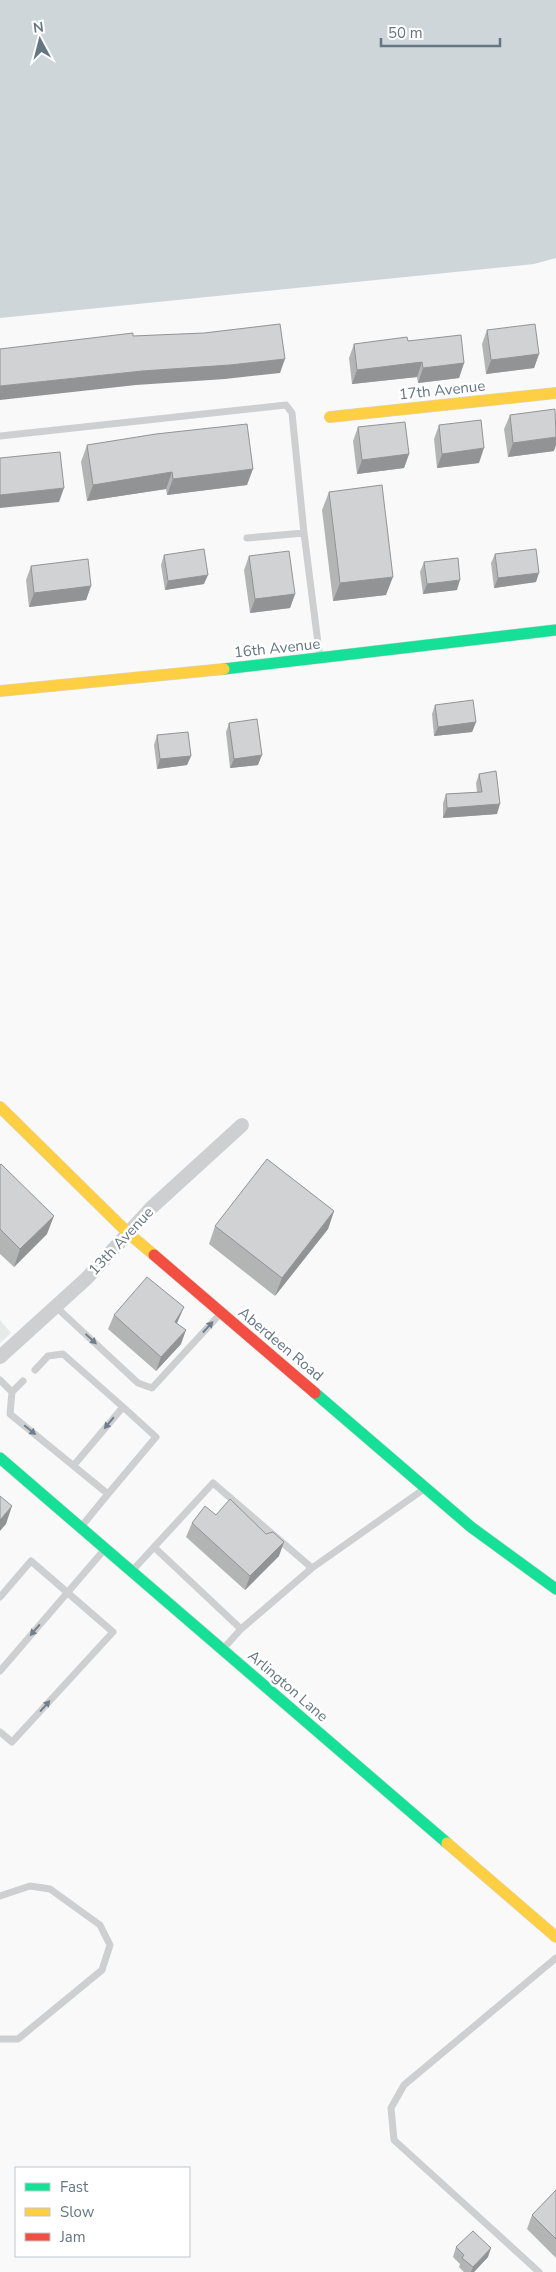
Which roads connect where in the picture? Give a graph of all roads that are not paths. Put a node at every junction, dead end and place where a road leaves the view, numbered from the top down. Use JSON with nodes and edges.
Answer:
{"nodes":[{"id":1,"x":556,"y":393,"type":"edge"},
{"id":2,"x":330,"y":417,"type":"dead end"},
{"id":3,"x":0,"y":436,"type":"edge"},
{"id":4,"x":304,"y":532,"type":"junction"},
{"id":5,"x":247,"y":538,"type":"dead end"},
{"id":6,"x":556,"y":630,"type":"edge"},
{"id":7,"x":320,"y":659,"type":"junction"},
{"id":8,"x":0,"y":691,"type":"edge"},
{"id":9,"x":0,"y":1107,"type":"edge"},
{"id":10,"x":242,"y":1125,"type":"dead end"},
{"id":11,"x":128,"y":1233,"type":"junction"},
{"id":12,"x":55,"y":1306,"type":"junction"},
{"id":13,"x":221,"y":1313,"type":"junction"},
{"id":14,"x":2,"y":1351,"type":"edge"},
{"id":15,"x":35,"y":1370,"type":"dead end"},
{"id":16,"x":0,"y":1380,"type":"edge"},
{"id":17,"x":23,"y":1381,"type":"dead end"},
{"id":18,"x":12,"y":1392,"type":"junction"},
{"id":19,"x":123,"y":1407,"type":"junction"},
{"id":20,"x":0,"y":1458,"type":"edge"},
{"id":21,"x":74,"y":1465,"type":"junction"},
{"id":22,"x":424,"y":1489,"type":"junction"},
{"id":23,"x":108,"y":1494,"type":"junction"},
{"id":24,"x":80,"y":1528,"type":"junction"},
{"id":25,"x":154,"y":1547,"type":"junction"},
{"id":26,"x":106,"y":1548,"type":"junction"},
{"id":27,"x":312,"y":1568,"type":"junction"},
{"id":28,"x":132,"y":1572,"type":"junction"},
{"id":29,"x":556,"y":1589,"type":"edge"},
{"id":30,"x":67,"y":1594,"type":"junction"},
{"id":31,"x":0,"y":1597,"type":"edge"},
{"id":32,"x":241,"y":1629,"type":"junction"},
{"id":33,"x":222,"y":1649,"type":"junction"},
{"id":34,"x":0,"y":1672,"type":"edge"},
{"id":35,"x":0,"y":1732,"type":"edge"},
{"id":36,"x":0,"y":1896,"type":"edge"},
{"id":37,"x":556,"y":1936,"type":"edge"},
{"id":38,"x":556,"y":1958,"type":"edge"},
{"id":39,"x":0,"y":2039,"type":"edge"},
{"id":40,"x":540,"y":2272,"type":"edge"}],
"edges":[{"from":1,"to":2,"type":"street","name":"17th Avenue"},
{"from":3,"to":4,"type":"lane"},
{"from":4,"to":5,"type":"lane"},
{"from":4,"to":7,"type":"lane"},
{"from":6,"to":7,"type":"street","name":"16th Avenue"},
{"from":7,"to":8,"type":"street","name":"16th Avenue"},
{"from":9,"to":11,"type":"street","name":"Aberdeen Road"},
{"from":10,"to":11,"type":"street","name":"13th Avenue"},
{"from":11,"to":12,"type":"street","name":"13th Avenue"},
{"from":11,"to":13,"type":"street","name":"Aberdeen Road"},
{"from":12,"to":13,"type":"lane","one_way":true},
{"from":12,"to":14,"type":"street","name":"13th Avenue"},
{"from":13,"to":22,"type":"street","name":"Aberdeen Road"},
{"from":15,"to":19,"type":"lane"},
{"from":16,"to":18,"type":"lane"},
{"from":17,"to":18,"type":"lane"},
{"from":18,"to":21,"type":"lane","one_way":true},
{"from":19,"to":21,"type":"lane","one_way":true},
{"from":19,"to":23,"type":"lane"},
{"from":20,"to":24,"type":"street","name":"Arlington Lane"},
{"from":21,"to":23,"type":"lane"},
{"from":22,"to":27,"type":"lane"},
{"from":22,"to":29,"type":"street","name":"Aberdeen Road"},
{"from":23,"to":24,"type":"lane"},
{"from":24,"to":26,"type":"street","name":"Arlington Lane"},
{"from":25,"to":27,"type":"lane"},
{"from":25,"to":28,"type":"lane"},
{"from":25,"to":32,"type":"lane"},
{"from":26,"to":28,"type":"street","name":"Arlington Lane"},
{"from":26,"to":30,"type":"lane"},
{"from":27,"to":32,"type":"lane"},
{"from":28,"to":33,"type":"street","name":"Arlington Lane"},
{"from":30,"to":31,"type":"lane"},
{"from":30,"to":34,"type":"lane","one_way":true},
{"from":35,"to":30,"type":"lane","one_way":true},
{"from":32,"to":33,"type":"lane"},
{"from":33,"to":37,"type":"street","name":"Arlington Lane"},
{"from":36,"to":39,"type":"lane"},
{"from":38,"to":40,"type":"lane"}]}
